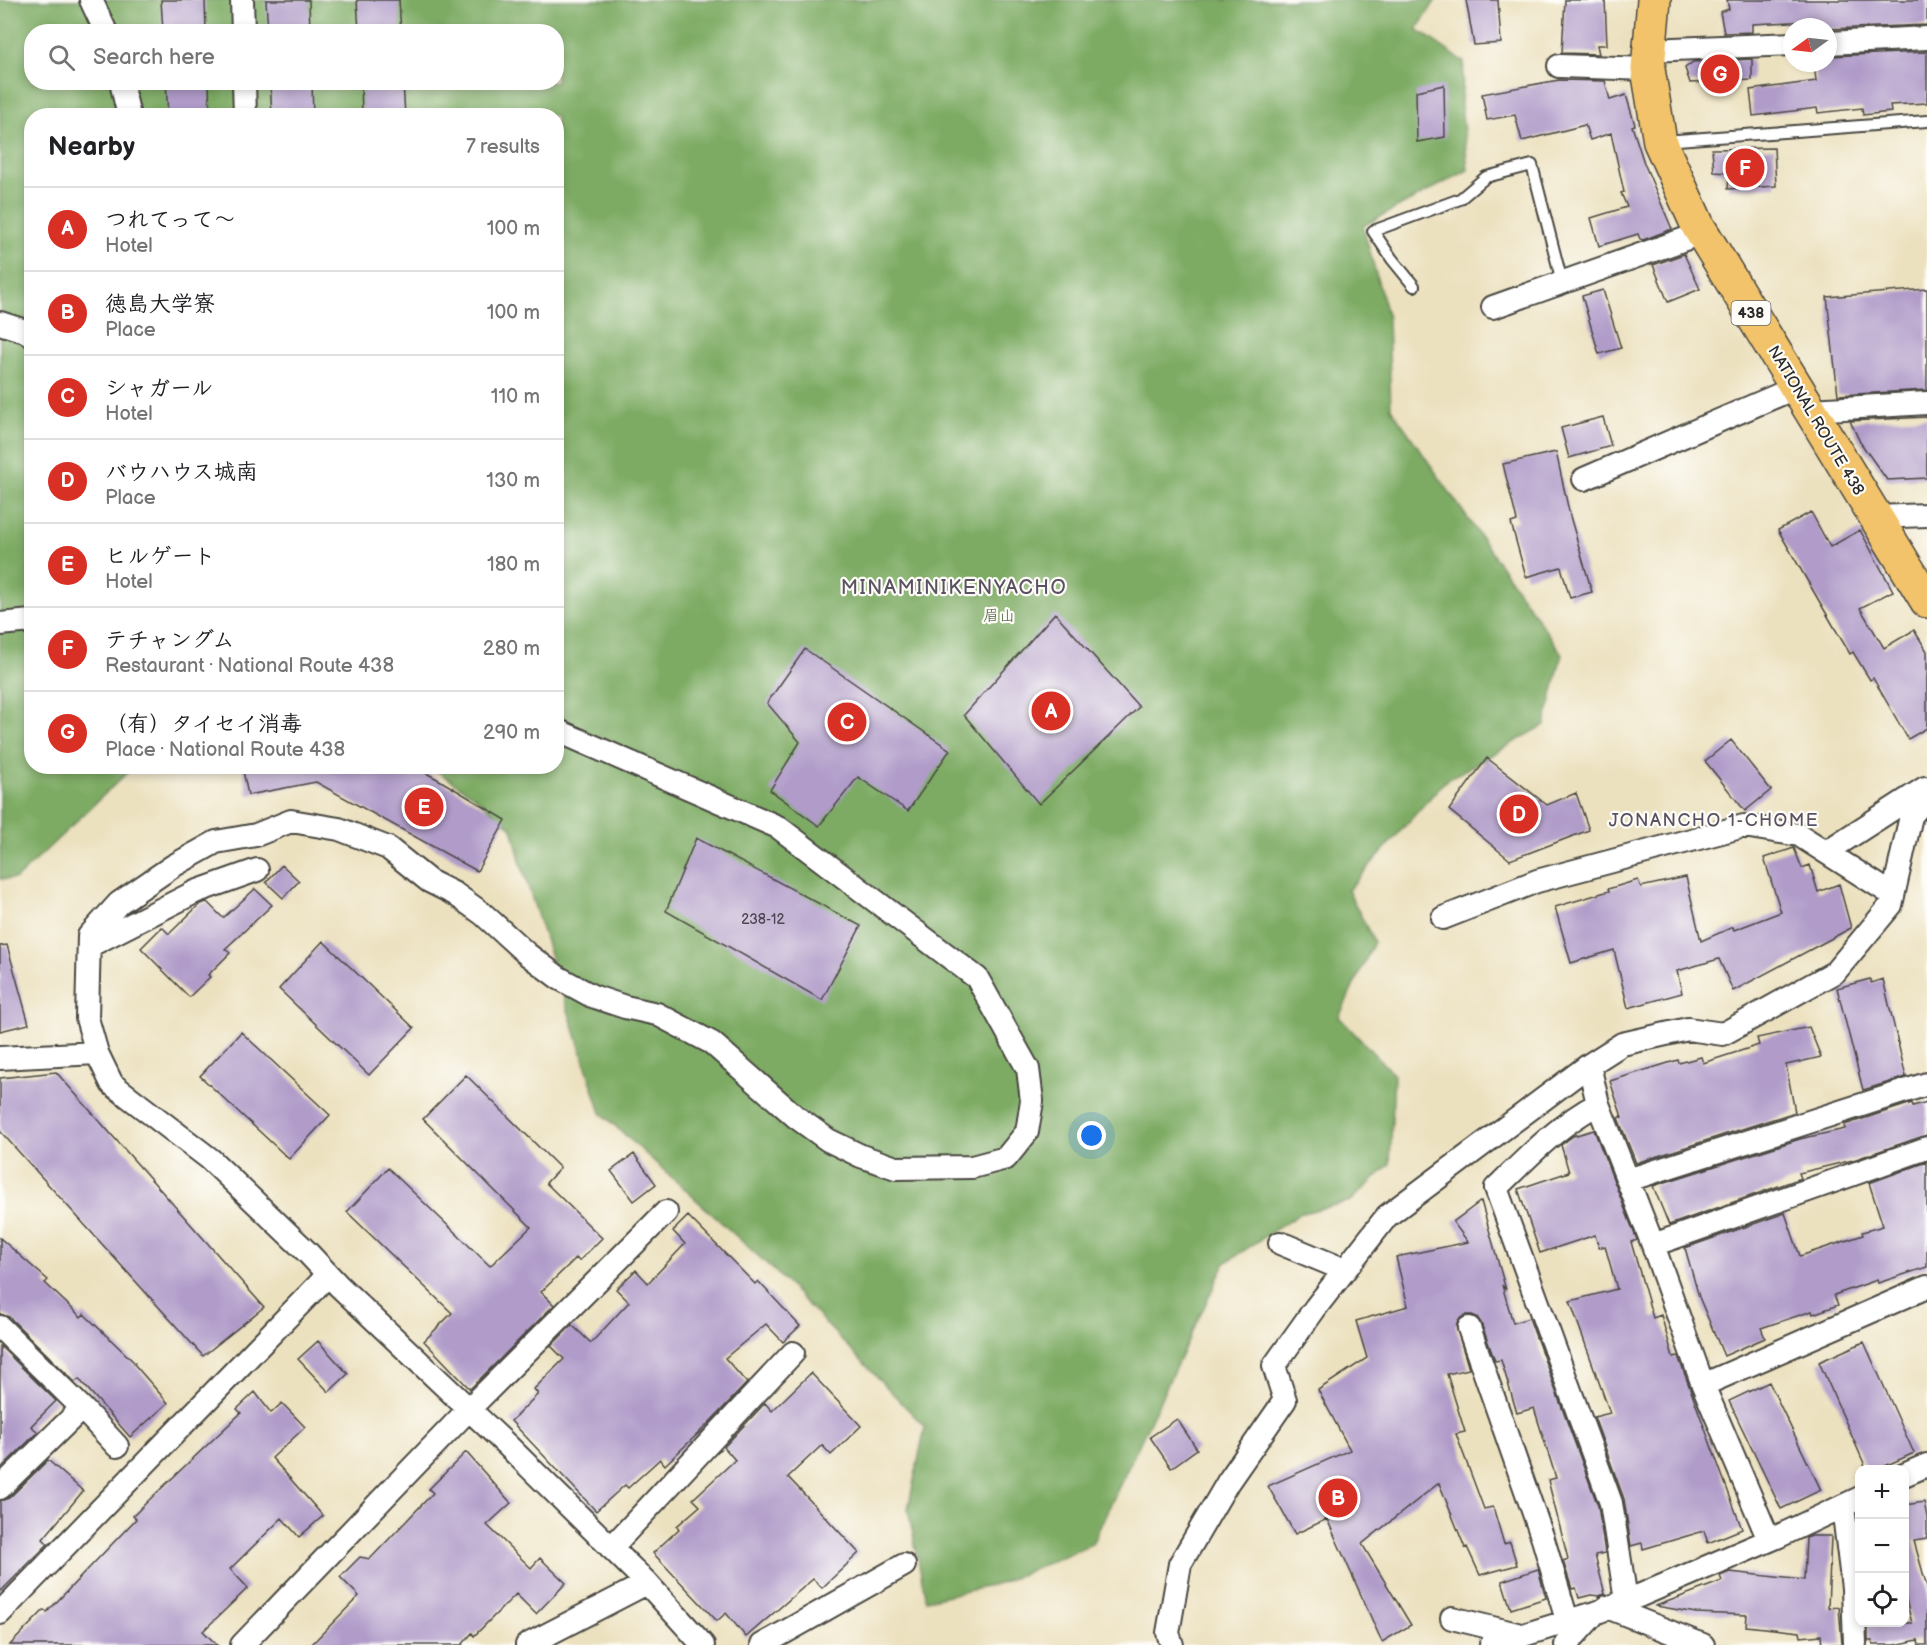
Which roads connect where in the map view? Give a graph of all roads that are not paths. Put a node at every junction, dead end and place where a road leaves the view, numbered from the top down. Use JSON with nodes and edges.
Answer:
{"nodes":[{"id":1,"x":91,"y":0,"type":"edge"},
{"id":2,"x":242,"y":0,"type":"edge"},
{"id":3,"x":1658,"y":2,"type":"edge"},
{"id":4,"x":102,"y":24,"type":"edge"},
{"id":5,"x":243,"y":24,"type":"edge"},
{"id":6,"x":1927,"y":38,"type":"edge"},
{"id":7,"x":1837,"y":43,"type":"edge"},
{"id":8,"x":1783,"y":45,"type":"edge"},
{"id":9,"x":1649,"y":59,"type":"junction"},
{"id":10,"x":1559,"y":66,"type":"dead end"},
{"id":11,"x":123,"y":90,"type":"edge"},
{"id":12,"x":244,"y":90,"type":"edge"},
{"id":13,"x":127,"y":108,"type":"edge"},
{"id":14,"x":245,"y":108,"type":"edge"},
{"id":15,"x":1927,"y":121,"type":"edge"},
{"id":16,"x":1660,"y":142,"type":"junction"},
{"id":17,"x":1702,"y":234,"type":"junction"},
{"id":18,"x":1562,"y":282,"type":"junction"},
{"id":19,"x":1414,"y":286,"type":"dead end"},
{"id":20,"x":1493,"y":307,"type":"dead end"},
{"id":21,"x":0,"y":324,"type":"edge"},
{"id":22,"x":24,"y":330,"type":"edge"},
{"id":23,"x":1804,"y":399,"type":"junction"},
{"id":24,"x":1927,"y":403,"type":"edge"},
{"id":25,"x":1584,"y":479,"type":"dead end"},
{"id":26,"x":1927,"y":515,"type":"edge"},
{"id":27,"x":1876,"y":517,"type":"junction"},
{"id":28,"x":1927,"y":601,"type":"edge"},
{"id":29,"x":24,"y":622,"type":"edge"},
{"id":30,"x":0,"y":624,"type":"edge"},
{"id":31,"x":564,"y":733,"type":"edge"},
{"id":32,"x":1927,"y":787,"type":"edge"},
{"id":33,"x":1927,"y":797,"type":"edge"},
{"id":34,"x":1826,"y":852,"type":"junction"},
{"id":35,"x":257,"y":870,"type":"dead end"},
{"id":36,"x":1893,"y":895,"type":"junction"},
{"id":37,"x":1443,"y":918,"type":"dead end"},
{"id":38,"x":89,"y":946,"type":"junction"},
{"id":39,"x":97,"y":1053,"type":"junction"},
{"id":40,"x":0,"y":1058,"type":"edge"},
{"id":41,"x":1589,"y":1065,"type":"junction"},
{"id":42,"x":1927,"y":1084,"type":"edge"},
{"id":43,"x":1598,"y":1104,"type":"junction"},
{"id":44,"x":1927,"y":1148,"type":"edge"},
{"id":45,"x":1628,"y":1179,"type":"junction"},
{"id":46,"x":666,"y":1212,"type":"dead end"},
{"id":47,"x":1280,"y":1243,"type":"dead end"},
{"id":48,"x":1653,"y":1245,"type":"junction"},
{"id":49,"x":1345,"y":1270,"type":"junction"},
{"id":50,"x":328,"y":1275,"type":"junction"},
{"id":51,"x":1927,"y":1287,"type":"edge"},
{"id":52,"x":0,"y":1327,"type":"edge"},
{"id":53,"x":1469,"y":1328,"type":"dead end"},
{"id":54,"x":793,"y":1353,"type":"dead end"},
{"id":55,"x":1703,"y":1385,"type":"junction"},
{"id":56,"x":82,"y":1408,"type":"junction"},
{"id":57,"x":469,"y":1409,"type":"junction"},
{"id":58,"x":117,"y":1446,"type":"dead end"},
{"id":59,"x":1926,"y":1468,"type":"edge"},
{"id":60,"x":1909,"y":1474,"type":"edge"},
{"id":61,"x":0,"y":1488,"type":"edge"},
{"id":62,"x":1851,"y":1502,"type":"edge"},
{"id":63,"x":1768,"y":1540,"type":"junction"},
{"id":64,"x":610,"y":1548,"type":"junction"},
{"id":65,"x":904,"y":1565,"type":"dead end"},
{"id":66,"x":647,"y":1583,"type":"junction"},
{"id":67,"x":1609,"y":1607,"type":"junction"},
{"id":68,"x":0,"y":1613,"type":"edge"},
{"id":69,"x":1452,"y":1618,"type":"dead end"},
{"id":70,"x":1567,"y":1620,"type":"junction"},
{"id":71,"x":1521,"y":1635,"type":"junction"},
{"id":72,"x":1855,"y":1644,"type":"edge"},
{"id":73,"x":242,"y":1645,"type":"edge"},
{"id":74,"x":527,"y":1645,"type":"edge"},
{"id":75,"x":703,"y":1645,"type":"edge"},
{"id":76,"x":762,"y":1645,"type":"edge"},
{"id":77,"x":1172,"y":1645,"type":"edge"},
{"id":78,"x":1491,"y":1645,"type":"edge"},
{"id":79,"x":1566,"y":1645,"type":"edge"},
{"id":80,"x":1703,"y":1645,"type":"edge"}],
"edges":[{"from":1,"to":4,"type":"street"},
{"from":2,"to":5,"type":"street"},
{"from":3,"to":9,"type":"highway","name":"NATIONAL ROUTE 438","number":"438"},
{"from":6,"to":7,"type":"street"},
{"from":8,"to":9,"type":"street"},
{"from":9,"to":10,"type":"street"},
{"from":9,"to":16,"type":"highway","name":"NATIONAL ROUTE 438","number":"438"},
{"from":11,"to":13,"type":"street"},
{"from":12,"to":14,"type":"street"},
{"from":15,"to":16,"type":"lane"},
{"from":16,"to":17,"type":"highway","name":"NATIONAL ROUTE 438","number":"438"},
{"from":17,"to":18,"type":"street"},
{"from":17,"to":23,"type":"highway","name":"NATIONAL ROUTE 438","number":"438"},
{"from":18,"to":19,"type":"lane"},
{"from":18,"to":20,"type":"street"},
{"from":21,"to":22,"type":"street"},
{"from":23,"to":24,"type":"street"},
{"from":23,"to":25,"type":"street"},
{"from":23,"to":27,"type":"highway","name":"NATIONAL ROUTE 438","number":"438"},
{"from":26,"to":27,"type":"street"},
{"from":27,"to":28,"type":"highway","name":"NATIONAL ROUTE 438","number":"438"},
{"from":29,"to":30,"type":"street"},
{"from":31,"to":38,"type":"street"},
{"from":32,"to":34,"type":"street"},
{"from":33,"to":36,"type":"street"},
{"from":34,"to":36,"type":"street"},
{"from":34,"to":37,"type":"street"},
{"from":35,"to":38,"type":"street"},
{"from":36,"to":41,"type":"street"},
{"from":38,"to":39,"type":"street"},
{"from":39,"to":40,"type":"street"},
{"from":39,"to":50,"type":"street"},
{"from":41,"to":43,"type":"street"},
{"from":41,"to":49,"type":"street"},
{"from":42,"to":45,"type":"street"},
{"from":43,"to":45,"type":"street"},
{"from":43,"to":67,"type":"street"},
{"from":44,"to":48,"type":"street"},
{"from":45,"to":48,"type":"street"},
{"from":46,"to":57,"type":"street"},
{"from":47,"to":49,"type":"street"},
{"from":48,"to":55,"type":"street"},
{"from":49,"to":77,"type":"street"},
{"from":50,"to":57,"type":"street"},
{"from":50,"to":68,"type":"street"},
{"from":51,"to":55,"type":"street"},
{"from":52,"to":56,"type":"street"},
{"from":53,"to":70,"type":"street"},
{"from":54,"to":64,"type":"street"},
{"from":55,"to":63,"type":"street"},
{"from":56,"to":58,"type":"street"},
{"from":56,"to":61,"type":"street"},
{"from":57,"to":64,"type":"street"},
{"from":57,"to":73,"type":"street"},
{"from":59,"to":60,"type":"street"},
{"from":62,"to":63,"type":"street"},
{"from":62,"to":72,"type":"street"},
{"from":63,"to":67,"type":"street"},
{"from":64,"to":66,"type":"street"},
{"from":65,"to":76,"type":"street"},
{"from":66,"to":74,"type":"street"},
{"from":66,"to":75,"type":"street"},
{"from":67,"to":70,"type":"street"},
{"from":67,"to":79,"type":"street"},
{"from":67,"to":80,"type":"street"},
{"from":69,"to":71,"type":"street"},
{"from":70,"to":71,"type":"street"},
{"from":71,"to":78,"type":"street"}]}
